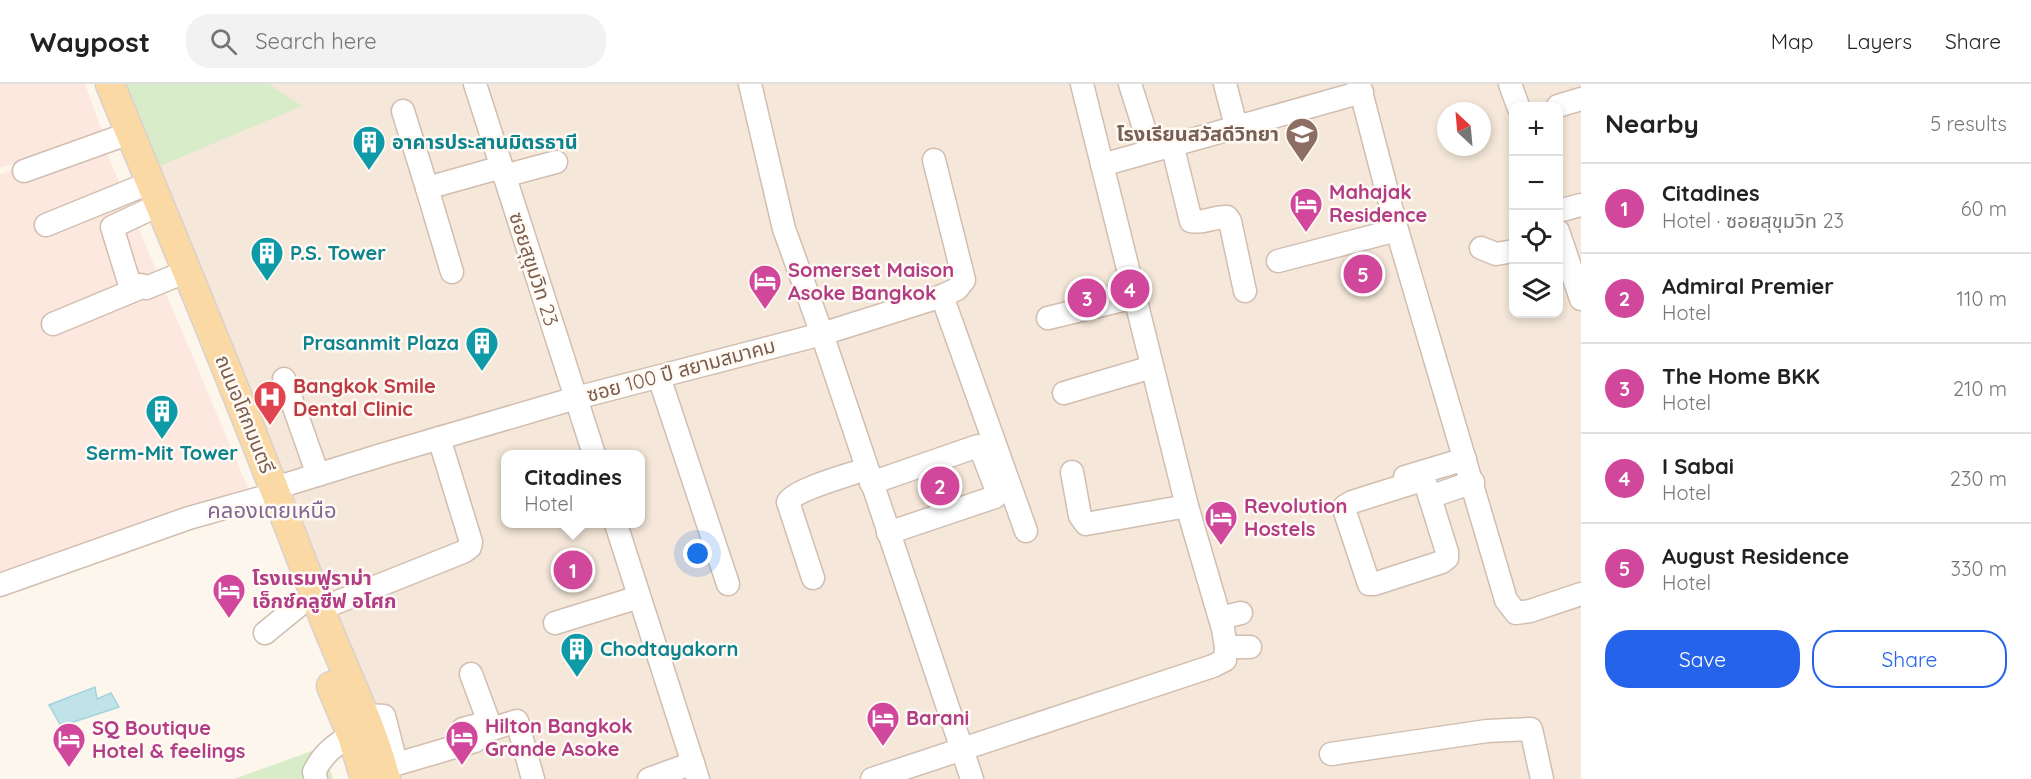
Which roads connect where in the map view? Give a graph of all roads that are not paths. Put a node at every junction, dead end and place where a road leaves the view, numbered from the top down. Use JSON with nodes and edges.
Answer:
{"nodes":[{"id":1,"x":95,"y":84,"type":"edge"},
{"id":2,"x":110,"y":84,"type":"edge"},
{"id":3,"x":475,"y":84,"type":"edge"},
{"id":4,"x":750,"y":84,"type":"edge"},
{"id":5,"x":1082,"y":84,"type":"edge"},
{"id":6,"x":1130,"y":84,"type":"edge"},
{"id":7,"x":1225,"y":84,"type":"edge"},
{"id":8,"x":1510,"y":84,"type":"edge"},
{"id":9,"x":1360,"y":88,"type":"edge"},
{"id":10,"x":1581,"y":99,"type":"edge"},
{"id":11,"x":1517,"y":102,"type":"edge"},
{"id":12,"x":1563,"y":104,"type":"edge"},
{"id":13,"x":403,"y":111,"type":"dead end"},
{"id":14,"x":1236,"y":126,"type":"junction"},
{"id":15,"x":116,"y":138,"type":"junction"},
{"id":16,"x":1161,"y":147,"type":"junction"},
{"id":17,"x":934,"y":160,"type":"dead end"},
{"id":18,"x":556,"y":162,"type":"dead end"},
{"id":19,"x":1102,"y":165,"type":"junction"},
{"id":20,"x":24,"y":171,"type":"dead end"},
{"id":21,"x":503,"y":172,"type":"junction"},
{"id":22,"x":427,"y":189,"type":"junction"},
{"id":23,"x":142,"y":200,"type":"junction"},
{"id":24,"x":1581,"y":205,"type":"edge"},
{"id":25,"x":1562,"y":210,"type":"edge"},
{"id":26,"x":46,"y":225,"type":"dead end"},
{"id":27,"x":1397,"y":230,"type":"junction"},
{"id":28,"x":1563,"y":246,"type":"edge"},
{"id":29,"x":1481,"y":248,"type":"dead end"},
{"id":30,"x":1509,"y":252,"type":"edge"},
{"id":31,"x":1278,"y":261,"type":"dead end"},
{"id":32,"x":452,"y":273,"type":"dead end"},
{"id":33,"x":173,"y":277,"type":"junction"},
{"id":34,"x":142,"y":287,"type":"junction"},
{"id":35,"x":1245,"y":291,"type":"dead end"},
{"id":36,"x":942,"y":296,"type":"junction"},
{"id":37,"x":1135,"y":297,"type":"junction"},
{"id":38,"x":1581,"y":299,"type":"edge"},
{"id":39,"x":1048,"y":318,"type":"dead end"},
{"id":40,"x":53,"y":324,"type":"dead end"},
{"id":41,"x":822,"y":334,"type":"junction"},
{"id":42,"x":1152,"y":368,"type":"junction"},
{"id":43,"x":658,"y":377,"type":"junction"},
{"id":44,"x":284,"y":379,"type":"dead end"},
{"id":45,"x":1064,"y":393,"type":"dead end"},
{"id":46,"x":576,"y":398,"type":"junction"},
{"id":47,"x":439,"y":438,"type":"junction"},
{"id":48,"x":593,"y":450,"type":"edge"},
{"id":49,"x":1465,"y":459,"type":"junction"},
{"id":50,"x":1072,"y":472,"type":"dead end"},
{"id":51,"x":318,"y":475,"type":"junction"},
{"id":52,"x":869,"y":476,"type":"junction"},
{"id":53,"x":1473,"y":482,"type":"junction"},
{"id":54,"x":268,"y":493,"type":"junction"},
{"id":55,"x":1430,"y":497,"type":"junction"},
{"id":56,"x":1338,"y":498,"type":"dead end"},
{"id":57,"x":1187,"y":506,"type":"junction"},
{"id":58,"x":617,"y":528,"type":"edge"},
{"id":59,"x":1026,"y":531,"type":"dead end"},
{"id":60,"x":888,"y":532,"type":"junction"},
{"id":61,"x":813,"y":578,"type":"dead end"},
{"id":62,"x":728,"y":584,"type":"dead end"},
{"id":63,"x":0,"y":585,"type":"edge"},
{"id":64,"x":1581,"y":594,"type":"edge"},
{"id":65,"x":639,"y":597,"type":"junction"},
{"id":66,"x":309,"y":607,"type":"junction"},
{"id":67,"x":555,"y":623,"type":"dead end"},
{"id":68,"x":265,"y":633,"type":"dead end"},
{"id":69,"x":1226,"y":647,"type":"junction"},
{"id":70,"x":1250,"y":647,"type":"dead end"},
{"id":71,"x":471,"y":674,"type":"dead end"},
{"id":72,"x":358,"y":726,"type":"junction"},
{"id":73,"x":962,"y":748,"type":"junction"},
{"id":74,"x":1331,"y":754,"type":"dead end"},
{"id":75,"x":381,"y":766,"type":"edge"},
{"id":76,"x":693,"y":774,"type":"edge"},
{"id":77,"x":316,"y":779,"type":"edge"},
{"id":78,"x":533,"y":779,"type":"edge"},
{"id":79,"x":649,"y":779,"type":"edge"},
{"id":80,"x":872,"y":779,"type":"edge"},
{"id":81,"x":972,"y":779,"type":"edge"},
{"id":82,"x":1542,"y":779,"type":"edge"}],
"edges":[{"from":1,"to":15,"type":"main road","name":"ถนนอโศกมนตรี"},
{"from":2,"to":54,"type":"main road","name":"ถนนอโศกมนตรี"},
{"from":3,"to":21,"type":"street","name":"ซอยสุขุมวิท 23"},
{"from":4,"to":41,"type":"street"},
{"from":5,"to":19,"type":"street"},
{"from":6,"to":16,"type":"street"},
{"from":7,"to":14,"type":"street"},
{"from":8,"to":11,"type":"street"},
{"from":9,"to":14,"type":"street"},
{"from":9,"to":27,"type":"street"},
{"from":10,"to":12,"type":"street"},
{"from":13,"to":22,"type":"street"},
{"from":14,"to":16,"type":"street"},
{"from":15,"to":20,"type":"street"},
{"from":15,"to":23,"type":"main road","name":"ถนนอโศกมนตรี"},
{"from":16,"to":19,"type":"street"},
{"from":16,"to":35,"type":"street"},
{"from":17,"to":36,"type":"street","name":"ซอย 100 ปี สยามสมาคม"},
{"from":18,"to":21,"type":"street"},
{"from":19,"to":37,"type":"street"},
{"from":21,"to":22,"type":"street"},
{"from":21,"to":46,"type":"street","name":"ซอยสุขุมวิท 23"},
{"from":22,"to":32,"type":"street"},
{"from":23,"to":26,"type":"street"},
{"from":23,"to":33,"type":"main road","name":"ถนนอโศกมนตรี"},
{"from":23,"to":34,"type":"street"},
{"from":24,"to":25,"type":"street"},
{"from":27,"to":31,"type":"street"},
{"from":27,"to":49,"type":"street"},
{"from":28,"to":38,"type":"street"},
{"from":29,"to":30,"type":"street"},
{"from":33,"to":34,"type":"street"},
{"from":33,"to":54,"type":"main road","name":"ถนนอโศกมนตรี"},
{"from":34,"to":40,"type":"street"},
{"from":36,"to":41,"type":"street","name":"ซอย 100 ปี สยามสมาคม"},
{"from":36,"to":59,"type":"street"},
{"from":37,"to":39,"type":"street"},
{"from":37,"to":42,"type":"street"},
{"from":41,"to":43,"type":"street","name":"ซอย 100 ปี สยามสมาคม"},
{"from":41,"to":52,"type":"street"},
{"from":42,"to":45,"type":"street"},
{"from":42,"to":57,"type":"street"},
{"from":43,"to":46,"type":"street","name":"ซอย 100 ปี สยามสมาคม"},
{"from":43,"to":62,"type":"street"},
{"from":44,"to":51,"type":"street"},
{"from":46,"to":47,"type":"street","name":"ซอย 100 ปี สยามสมาคม"},
{"from":46,"to":48,"type":"street","name":"ซอยสุขุมวิท 23"},
{"from":47,"to":51,"type":"street","name":"ซอย 100 ปี สยามสมาคม"},
{"from":47,"to":66,"type":"street"},
{"from":49,"to":53,"type":"street"},
{"from":49,"to":56,"type":"street"},
{"from":50,"to":57,"type":"street"},
{"from":51,"to":54,"type":"street","name":"ซอย 100 ปี สยามสมาคม"},
{"from":52,"to":60,"type":"street"},
{"from":52,"to":60,"type":"street"},
{"from":52,"to":61,"type":"street"},
{"from":53,"to":55,"type":"street"},
{"from":53,"to":64,"type":"street"},
{"from":54,"to":63,"type":"street","name":"ซอย 100 ปี สยามสมาคม"},
{"from":54,"to":66,"type":"main road","name":"ถนนอโศกมนตรี"},
{"from":55,"to":55,"type":"street"},
{"from":57,"to":69,"type":"street"},
{"from":58,"to":65,"type":"street"},
{"from":60,"to":73,"type":"street"},
{"from":65,"to":67,"type":"street"},
{"from":65,"to":76,"type":"street"},
{"from":66,"to":68,"type":"street"},
{"from":66,"to":72,"type":"main road","name":"ถนนอโศกมนตรี"},
{"from":69,"to":70,"type":"street"},
{"from":69,"to":73,"type":"street"},
{"from":71,"to":75,"type":"street"},
{"from":72,"to":75,"type":"main road","name":"ถนนอโศกมนตรี"},
{"from":72,"to":75,"type":"street"},
{"from":72,"to":77,"type":"street"},
{"from":73,"to":80,"type":"street"},
{"from":73,"to":81,"type":"street"},
{"from":74,"to":82,"type":"street"},
{"from":75,"to":78,"type":"street"},
{"from":76,"to":79,"type":"street"}]}
